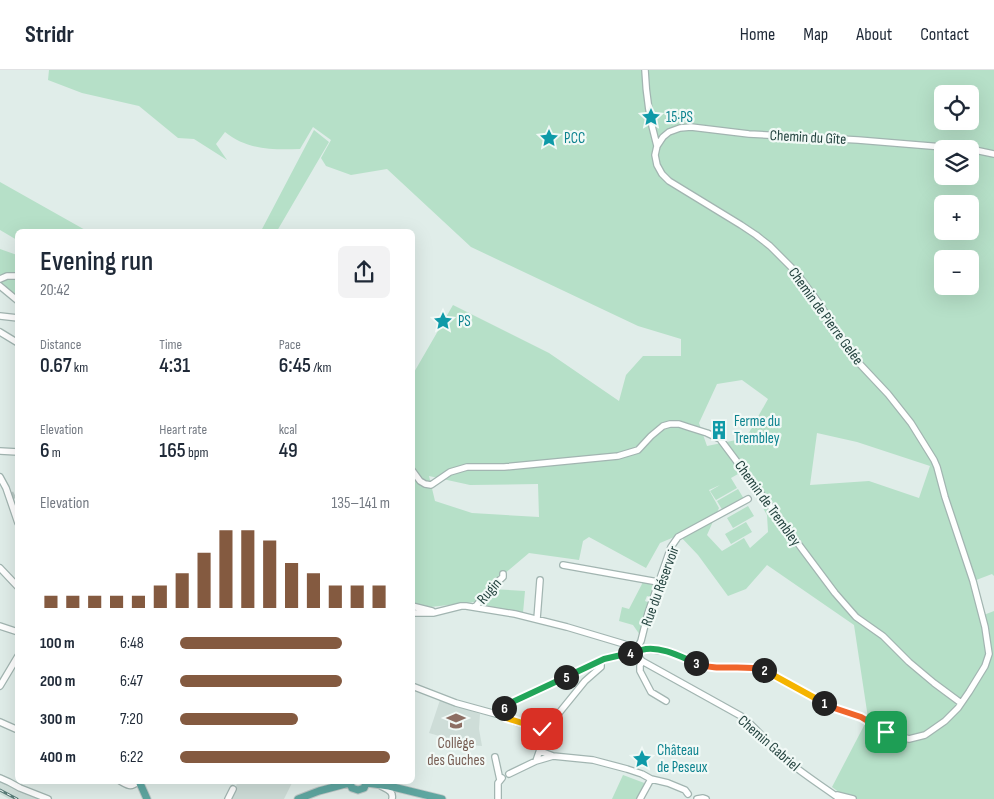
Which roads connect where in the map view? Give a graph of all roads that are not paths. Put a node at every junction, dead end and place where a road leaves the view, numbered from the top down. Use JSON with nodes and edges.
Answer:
{"nodes":[{"id":1,"x":645,"y":70,"type":"edge"},
{"id":2,"x":657,"y":146,"type":"junction"},
{"id":3,"x":934,"y":146,"type":"edge"},
{"id":4,"x":979,"y":151,"type":"edge"},
{"id":5,"x":994,"y":154,"type":"edge"},
{"id":6,"x":15,"y":276,"type":"edge"},
{"id":7,"x":0,"y":279,"type":"edge"},
{"id":8,"x":0,"y":286,"type":"edge"},
{"id":9,"x":15,"y":298,"type":"edge"},
{"id":10,"x":0,"y":316,"type":"edge"},
{"id":11,"x":15,"y":318,"type":"edge"},
{"id":12,"x":0,"y":332,"type":"edge"},
{"id":13,"x":15,"y":341,"type":"edge"},
{"id":14,"x":0,"y":451,"type":"edge"},
{"id":15,"x":15,"y":452,"type":"edge"},
{"id":16,"x":415,"y":474,"type":"edge"},
{"id":17,"x":0,"y":477,"type":"edge"},
{"id":18,"x":748,"y":499,"type":"dead end"},
{"id":19,"x":15,"y":514,"type":"edge"},
{"id":20,"x":563,"y":565,"type":"dead end"},
{"id":21,"x":0,"y":568,"type":"edge"},
{"id":22,"x":503,"y":574,"type":"dead end"},
{"id":23,"x":540,"y":580,"type":"dead end"},
{"id":24,"x":658,"y":582,"type":"junction"},
{"id":25,"x":15,"y":584,"type":"edge"},
{"id":26,"x":415,"y":607,"type":"edge"},
{"id":27,"x":475,"y":607,"type":"junction"},
{"id":28,"x":438,"y":611,"type":"junction"},
{"id":29,"x":415,"y":613,"type":"edge"},
{"id":30,"x":537,"y":619,"type":"junction"},
{"id":31,"x":0,"y":626,"type":"edge"},
{"id":32,"x":15,"y":631,"type":"edge"},
{"id":33,"x":635,"y":652,"type":"junction"},
{"id":34,"x":15,"y":661,"type":"edge"},
{"id":35,"x":642,"y":661,"type":"junction"},
{"id":36,"x":601,"y":664,"type":"dead end"},
{"id":37,"x":0,"y":686,"type":"edge"},
{"id":38,"x":415,"y":687,"type":"edge"},
{"id":39,"x":666,"y":701,"type":"dead end"},
{"id":40,"x":961,"y":703,"type":"junction"},
{"id":41,"x":502,"y":713,"type":"junction"},
{"id":42,"x":0,"y":722,"type":"edge"},
{"id":43,"x":15,"y":729,"type":"edge"},
{"id":44,"x":546,"y":732,"type":"junction"},
{"id":45,"x":540,"y":751,"type":"junction"},
{"id":46,"x":553,"y":756,"type":"junction"},
{"id":47,"x":495,"y":757,"type":"dead end"},
{"id":48,"x":536,"y":761,"type":"junction"},
{"id":49,"x":509,"y":774,"type":"dead end"},
{"id":50,"x":0,"y":778,"type":"edge"},
{"id":51,"x":651,"y":779,"type":"junction"},
{"id":52,"x":140,"y":784,"type":"edge"},
{"id":53,"x":342,"y":784,"type":"edge"},
{"id":54,"x":350,"y":784,"type":"edge"},
{"id":55,"x":366,"y":784,"type":"edge"},
{"id":56,"x":379,"y":784,"type":"joint"},
{"id":57,"x":232,"y":790,"type":"dead end"},
{"id":58,"x":688,"y":794,"type":"dead end"},
{"id":59,"x":835,"y":795,"type":"junction"},
{"id":60,"x":48,"y":799,"type":"edge"},
{"id":61,"x":147,"y":799,"type":"edge"},
{"id":62,"x":228,"y":799,"type":"edge"},
{"id":63,"x":298,"y":799,"type":"edge"},
{"id":64,"x":392,"y":799,"type":"edge"},
{"id":65,"x":442,"y":799,"type":"edge"},
{"id":66,"x":498,"y":799,"type":"edge"},
{"id":67,"x":640,"y":799,"type":"edge"},
{"id":68,"x":697,"y":799,"type":"edge"},
{"id":69,"x":706,"y":799,"type":"edge"},
{"id":70,"x":840,"y":799,"type":"edge"},
{"id":71,"x":853,"y":799,"type":"edge"}],
"edges":[{"from":1,"to":2,"type":"street","name":"Chemin de Pierre Gelée"},
{"from":2,"to":3,"type":"street","name":"Chemin du Gîte"},
{"from":2,"to":40,"type":"street","name":"Chemin de Pierre Gelée"},
{"from":4,"to":5,"type":"street","name":"Chemin du Gîte"},
{"from":6,"to":7,"type":"street"},
{"from":8,"to":9,"type":"street"},
{"from":10,"to":11,"type":"street"},
{"from":12,"to":13,"type":"street"},
{"from":14,"to":15,"type":"street"},
{"from":16,"to":40,"type":"street","name":"Chemin de Trembley"},
{"from":17,"to":19,"type":"street"},
{"from":18,"to":24,"type":"street","name":"Rue du Réservoir"},
{"from":20,"to":24,"type":"street"},
{"from":21,"to":25,"type":"street"},
{"from":22,"to":27,"type":"street","name":"Rugin"},
{"from":23,"to":30,"type":"street"},
{"from":24,"to":33,"type":"street","name":"Rue du Réservoir"},
{"from":26,"to":28,"type":"street"},
{"from":27,"to":28,"type":"street"},
{"from":27,"to":30,"type":"street"},
{"from":28,"to":29,"type":"street"},
{"from":30,"to":33,"type":"street"},
{"from":31,"to":32,"type":"street"},
{"from":33,"to":35,"type":"street","name":"Chemin Gabriel"},
{"from":33,"to":40,"type":"street","name":"Chemin de Pierre Gelée"},
{"from":33,"to":41,"type":"street"},
{"from":34,"to":37,"type":"street"},
{"from":35,"to":39,"type":"street","name":"Chemin Gabriel"},
{"from":35,"to":59,"type":"street","name":"Chemin Gabriel"},
{"from":36,"to":44,"type":"street"},
{"from":38,"to":41,"type":"street"},
{"from":41,"to":44,"type":"street"},
{"from":42,"to":43,"type":"street"},
{"from":44,"to":45,"type":"street"},
{"from":45,"to":46,"type":"street"},
{"from":45,"to":48,"type":"street"},
{"from":46,"to":48,"type":"street"},
{"from":46,"to":51,"type":"street"},
{"from":47,"to":66,"type":"street"},
{"from":48,"to":49,"type":"street"},
{"from":50,"to":60,"type":"street"},
{"from":51,"to":58,"type":"street"},
{"from":51,"to":67,"type":"street"},
{"from":52,"to":61,"type":"main road"},
{"from":53,"to":63,"type":"main road"},
{"from":54,"to":55,"type":"main road"},
{"from":56,"to":64,"type":"street"},
{"from":56,"to":65,"type":"main road"},
{"from":57,"to":62,"type":"street"},
{"from":59,"to":70,"type":"street","name":"Chemin Gabriel"},
{"from":59,"to":71,"type":"street"},
{"from":68,"to":69,"type":"street"}]}
